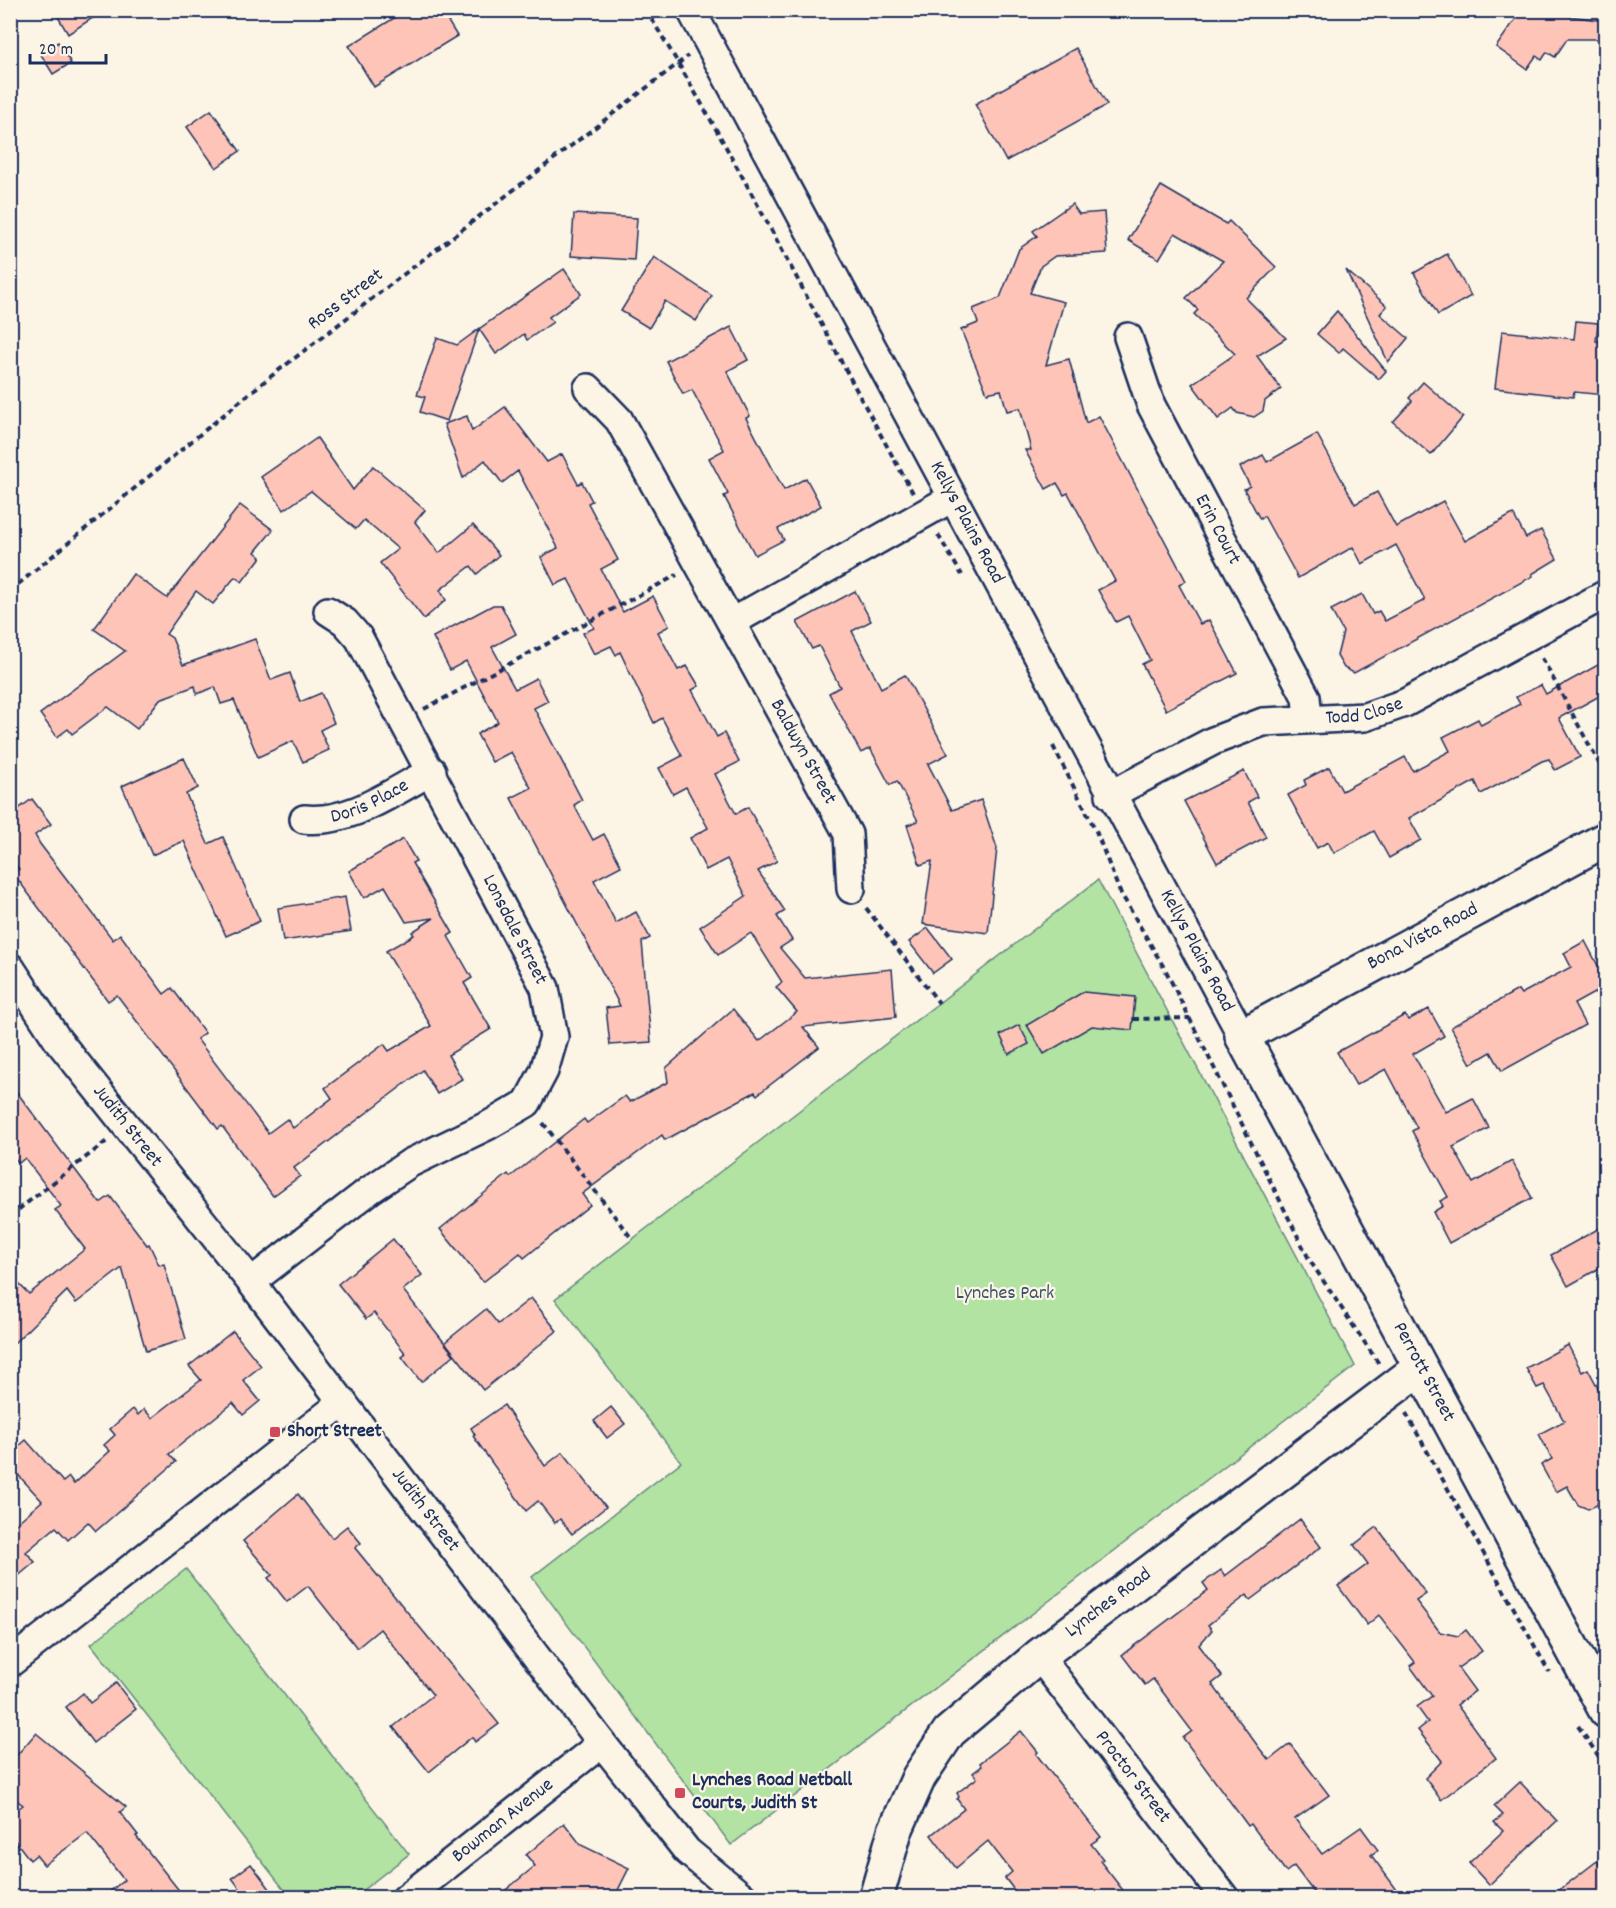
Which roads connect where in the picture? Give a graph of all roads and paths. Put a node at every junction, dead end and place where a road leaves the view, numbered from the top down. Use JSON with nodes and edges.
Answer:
{"nodes":[{"id":1,"x":646,"y":10,"type":"edge"},
{"id":2,"x":691,"y":10,"type":"edge"},
{"id":3,"x":707,"y":41,"type":"junction"},
{"id":4,"x":680,"y":63,"type":"junction"},
{"id":5,"x":1128,"y":337,"type":"dead end"},
{"id":6,"x":588,"y":388,"type":"dead end"},
{"id":7,"x":915,"y":495,"type":"dead end"},
{"id":8,"x":952,"y":498,"type":"junction"},
{"id":9,"x":686,"y":570,"type":"dead end"},
{"id":10,"x":10,"y":591,"type":"edge"},
{"id":11,"x":1605,"y":594,"type":"edge"},
{"id":12,"x":328,"y":611,"type":"dead end"},
{"id":13,"x":732,"y":622,"type":"junction"},
{"id":14,"x":1537,"y":648,"type":"dead end"},
{"id":15,"x":420,"y":711,"type":"dead end"},
{"id":16,"x":1308,"y":719,"type":"junction"},
{"id":17,"x":432,"y":771,"type":"junction"},
{"id":18,"x":1605,"y":776,"type":"edge"},
{"id":19,"x":1110,"y":795,"type":"junction"},
{"id":20,"x":304,"y":819,"type":"dead end"},
{"id":21,"x":1605,"y":839,"type":"edge"},
{"id":22,"x":1105,"y":853,"type":"dead end"},
{"id":23,"x":851,"y":889,"type":"dead end"},
{"id":24,"x":867,"y":910,"type":"dead end"},
{"id":25,"x":10,"y":967,"type":"edge"},
{"id":26,"x":939,"y":1002,"type":"dead end"},
{"id":27,"x":1190,"y":1018,"type":"junction"},
{"id":28,"x":1133,"y":1019,"type":"dead end"},
{"id":29,"x":1242,"y":1036,"type":"junction"},
{"id":30,"x":536,"y":1114,"type":"dead end"},
{"id":31,"x":96,"y":1150,"type":"dead end"},
{"id":32,"x":10,"y":1216,"type":"edge"},
{"id":33,"x":632,"y":1239,"type":"dead end"},
{"id":34,"x":251,"y":1282,"type":"junction"},
{"id":35,"x":1379,"y":1364,"type":"dead end"},
{"id":36,"x":1419,"y":1368,"type":"junction"},
{"id":37,"x":343,"y":1402,"type":"junction"},
{"id":38,"x":1406,"y":1411,"type":"dead end"},
{"id":39,"x":1039,"y":1656,"type":"junction"},
{"id":40,"x":10,"y":1663,"type":"edge"},
{"id":41,"x":1554,"y":1681,"type":"dead end"},
{"id":42,"x":1591,"y":1717,"type":"edge"},
{"id":43,"x":602,"y":1743,"type":"junction"},
{"id":44,"x":1605,"y":1767,"type":"edge"},
{"id":45,"x":406,"y":1898,"type":"edge"},
{"id":46,"x":744,"y":1898,"type":"edge"},
{"id":47,"x":876,"y":1898,"type":"edge"},
{"id":48,"x":1225,"y":1898,"type":"edge"}],
"edges":[{"from":1,"to":4,"type":"path"},
{"from":2,"to":3,"type":"street","name":"Kellys Plains Road"},
{"from":3,"to":4,"type":"path","name":"Ross Street"},
{"from":3,"to":8,"type":"street","name":"Kellys Plains Road"},
{"from":4,"to":7,"type":"path"},
{"from":4,"to":10,"type":"path","name":"Ross Street"},
{"from":5,"to":16,"type":"street","name":"Erin Court"},
{"from":6,"to":13,"type":"street","name":"Baldwyn Street"},
{"from":8,"to":13,"type":"street"},
{"from":8,"to":19,"type":"street","name":"Kellys Plains Road"},
{"from":9,"to":15,"type":"path"},
{"from":11,"to":16,"type":"street","name":"Todd Close"},
{"from":12,"to":17,"type":"street","name":"Lonsdale Street"},
{"from":13,"to":23,"type":"street","name":"Baldwyn Street"},
{"from":14,"to":18,"type":"path"},
{"from":16,"to":19,"type":"street","name":"Todd Close"},
{"from":17,"to":20,"type":"street","name":"Doris Place"},
{"from":17,"to":34,"type":"street","name":"Lonsdale Street"},
{"from":19,"to":29,"type":"street","name":"Kellys Plains Road"},
{"from":21,"to":29,"type":"street","name":"Bona Vista Road"},
{"from":22,"to":27,"type":"path"},
{"from":24,"to":26,"type":"path"},
{"from":25,"to":34,"type":"street","name":"Judith Street"},
{"from":27,"to":28,"type":"path"},
{"from":27,"to":35,"type":"path"},
{"from":29,"to":36,"type":"street","name":"Perrott Street"},
{"from":30,"to":33,"type":"path"},
{"from":31,"to":32,"type":"path"},
{"from":34,"to":37,"type":"street","name":"Judith Street"},
{"from":36,"to":39,"type":"street","name":"Lynches Road"},
{"from":36,"to":42,"type":"street","name":"Perrott Street"},
{"from":37,"to":40,"type":"street"},
{"from":37,"to":43,"type":"street","name":"Judith Street"},
{"from":38,"to":41,"type":"path"},
{"from":39,"to":47,"type":"street","name":"Lynches Road"},
{"from":39,"to":48,"type":"street","name":"Proctor Street"},
{"from":42,"to":44,"type":"path"},
{"from":43,"to":45,"type":"street","name":"Bowman Avenue"},
{"from":43,"to":46,"type":"street","name":"Judith Street"}]}
